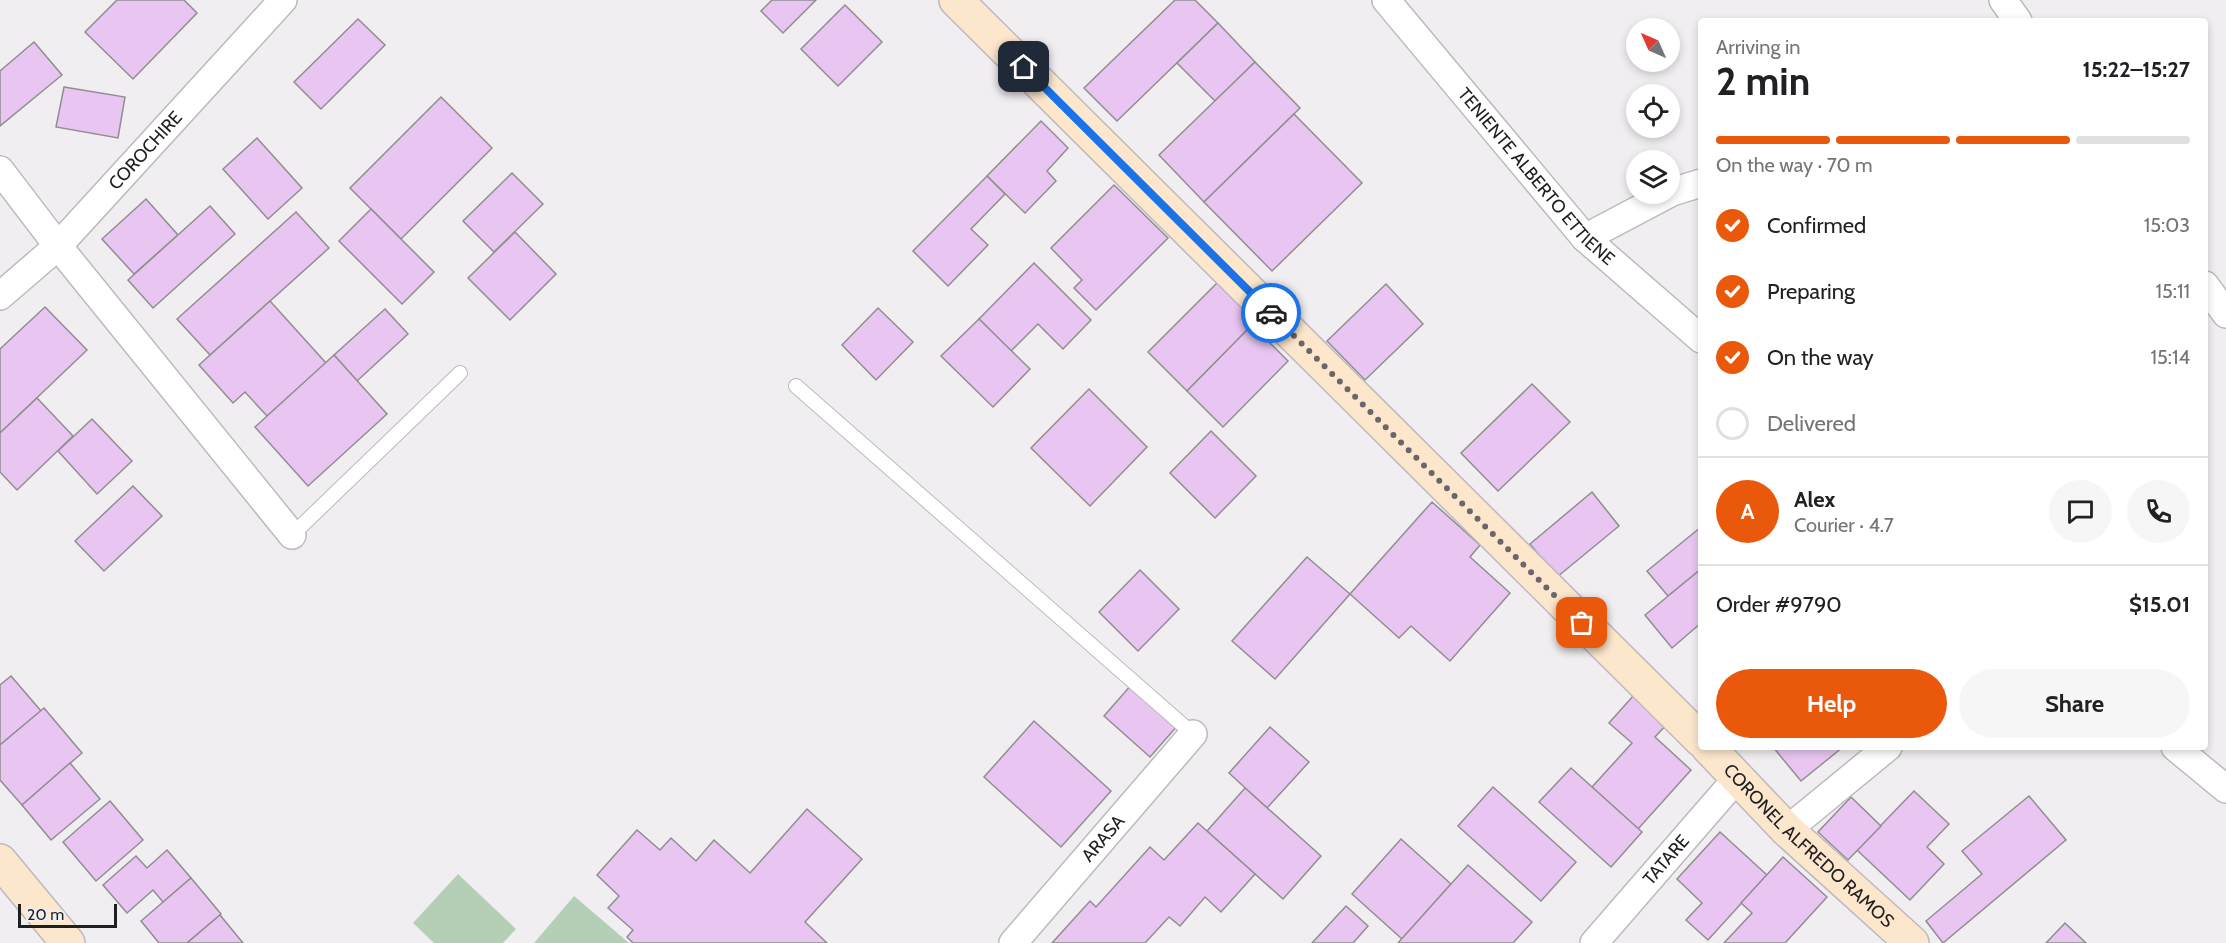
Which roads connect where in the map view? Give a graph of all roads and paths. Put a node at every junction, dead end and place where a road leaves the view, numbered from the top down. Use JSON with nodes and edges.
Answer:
{"nodes":[{"id":1,"x":283,"y":0,"type":"edge"},
{"id":2,"x":956,"y":0,"type":"edge"},
{"id":3,"x":1386,"y":0,"type":"edge"},
{"id":4,"x":2004,"y":0,"type":"edge"},
{"id":5,"x":2016,"y":18,"type":"edge"},
{"id":6,"x":0,"y":170,"type":"edge"},
{"id":7,"x":1698,"y":184,"type":"edge"},
{"id":8,"x":1585,"y":238,"type":"junction"},
{"id":9,"x":58,"y":246,"type":"junction"},
{"id":10,"x":2208,"y":289,"type":"edge"},
{"id":11,"x":0,"y":296,"type":"edge"},
{"id":12,"x":2226,"y":313,"type":"edge"},
{"id":13,"x":1698,"y":336,"type":"edge"},
{"id":14,"x":460,"y":373,"type":"dead end"},
{"id":15,"x":796,"y":386,"type":"dead end"},
{"id":16,"x":292,"y":535,"type":"joint"},
{"id":17,"x":1193,"y":734,"type":"joint"},
{"id":18,"x":1698,"y":738,"type":"edge"},
{"id":19,"x":1711,"y":750,"type":"edge"},
{"id":20,"x":1884,"y":750,"type":"edge"},
{"id":21,"x":2179,"y":750,"type":"edge"},
{"id":22,"x":1738,"y":777,"type":"junction"},
{"id":23,"x":2226,"y":789,"type":"edge"},
{"id":24,"x":1787,"y":830,"type":"junction"},
{"id":25,"x":0,"y":861,"type":"edge"},
{"id":26,"x":68,"y":943,"type":"edge"},
{"id":27,"x":1013,"y":943,"type":"edge"},
{"id":28,"x":1594,"y":943,"type":"edge"},
{"id":29,"x":1912,"y":943,"type":"edge"}],
"edges":[{"from":1,"to":9,"type":"street","name":"COROCHIRE"},
{"from":2,"to":18,"type":"main road"},
{"from":3,"to":8,"type":"street","name":"TENIENTE ALBERTO ETTIENE"},
{"from":4,"to":5,"type":"street"},
{"from":6,"to":9,"type":"street"},
{"from":7,"to":8,"type":"street"},
{"from":8,"to":13,"type":"street","name":"TENIENTE ALBERTO ETTIENE"},
{"from":9,"to":11,"type":"street","name":"COROCHIRE"},
{"from":9,"to":16,"type":"street"},
{"from":10,"to":12,"type":"street"},
{"from":14,"to":16,"type":"lane"},
{"from":15,"to":17,"type":"lane"},
{"from":17,"to":27,"type":"street","name":"ARASA"},
{"from":19,"to":22,"type":"main road","name":"CORONEL ALFREDO RAMOS"},
{"from":20,"to":24,"type":"street"},
{"from":21,"to":23,"type":"street"},
{"from":22,"to":24,"type":"main road","name":"CORONEL ALFREDO RAMOS"},
{"from":22,"to":28,"type":"street","name":"TATARE"},
{"from":24,"to":29,"type":"main road","name":"CORONEL ALFREDO RAMOS"},
{"from":25,"to":26,"type":"main road"}]}
